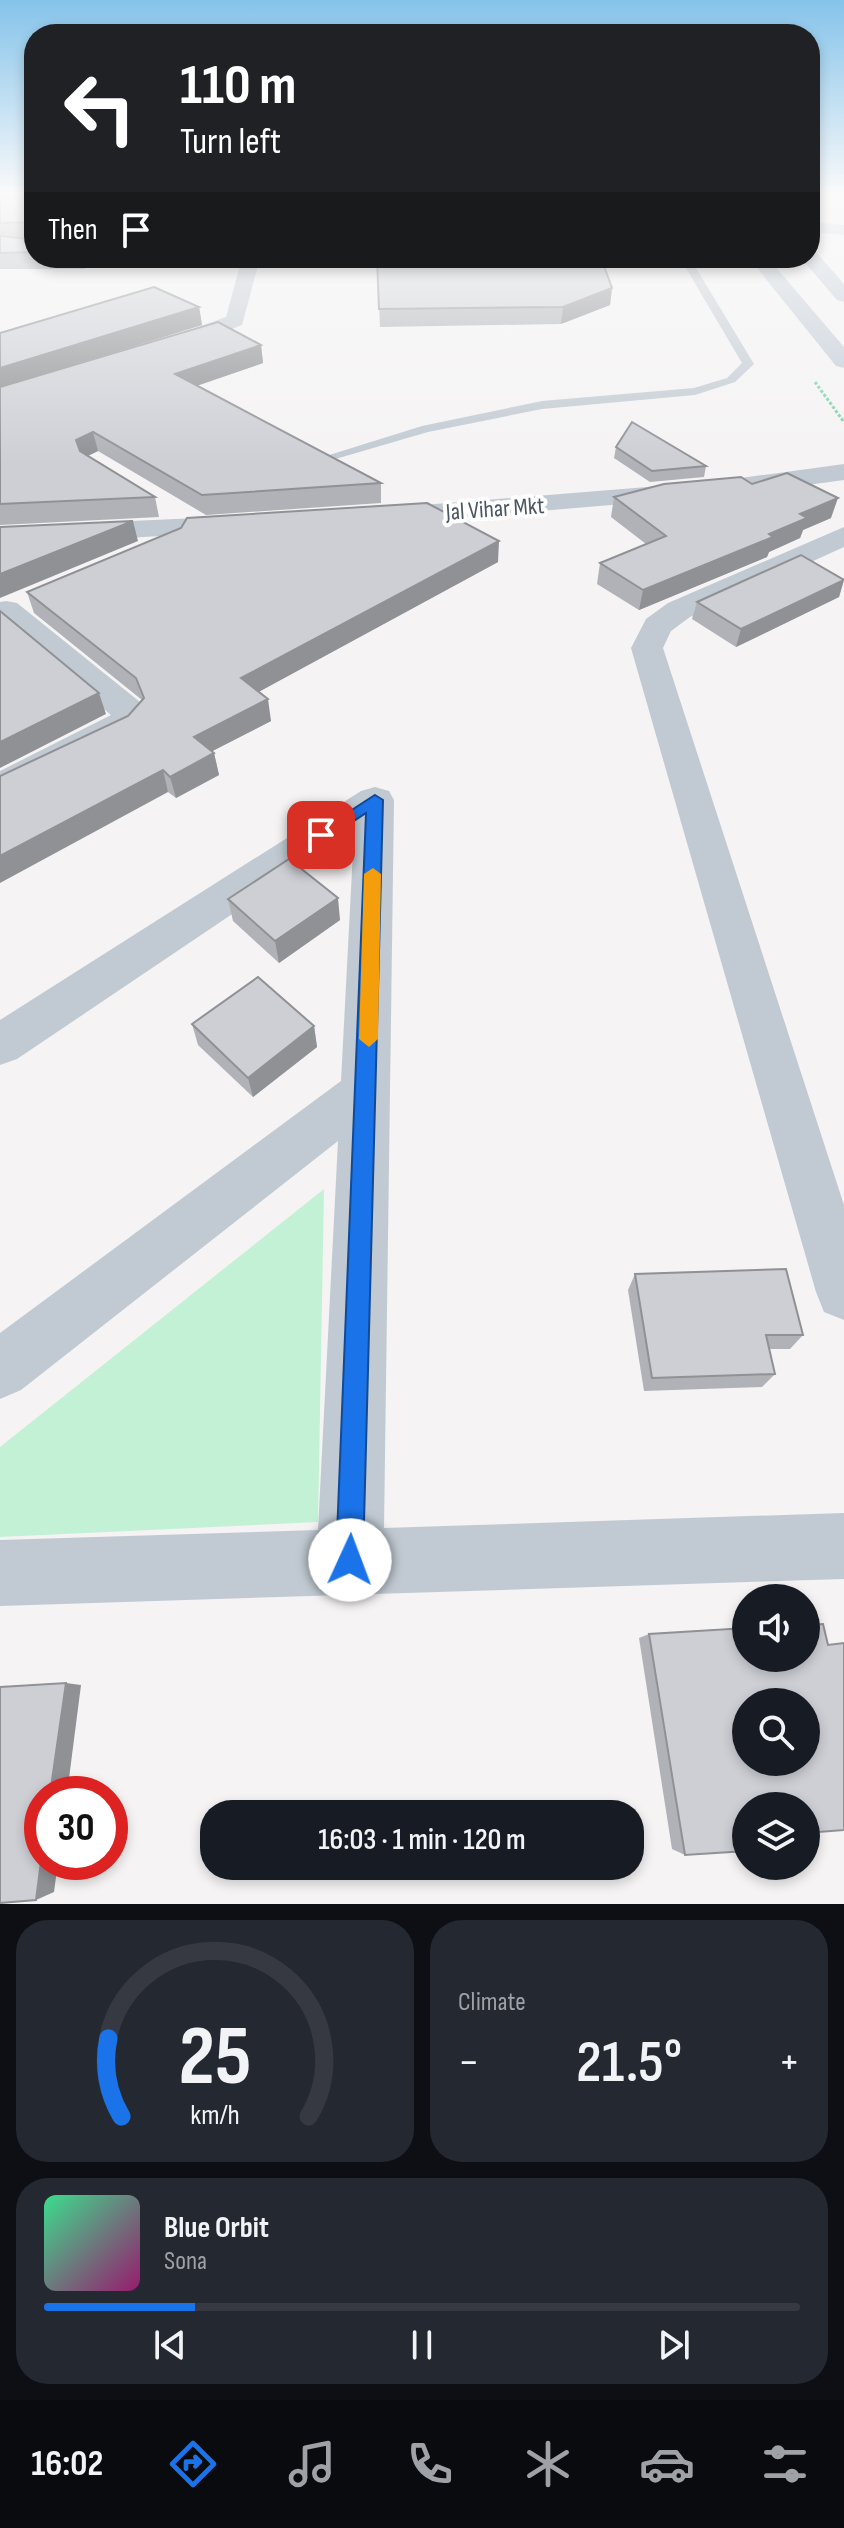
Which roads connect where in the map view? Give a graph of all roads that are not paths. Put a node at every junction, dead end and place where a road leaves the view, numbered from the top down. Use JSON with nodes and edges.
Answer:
{"nodes":[{"id":1,"x":244,"y":285,"type":"edge"},
{"id":2,"x":701,"y":285,"type":"edge"},
{"id":3,"x":780,"y":285,"type":"edge"},
{"id":4,"x":144,"y":354,"type":"edge"},
{"id":5,"x":844,"y":361,"type":"edge"},
{"id":6,"x":332,"y":456,"type":"edge"},
{"id":7,"x":836,"y":497,"type":"edge"},
{"id":8,"x":162,"y":503,"type":"dead end"},
{"id":9,"x":357,"y":518,"type":"edge"},
{"id":10,"x":264,"y":524,"type":"edge"},
{"id":11,"x":202,"y":528,"type":"junction"},
{"id":12,"x":0,"y":536,"type":"edge"},
{"id":13,"x":132,"y":557,"type":"edge"},
{"id":14,"x":13,"y":606,"type":"edge"},
{"id":15,"x":0,"y":786,"type":"edge"},
{"id":16,"x":0,"y":1045,"type":"edge"},
{"id":17,"x":367,"y":1090,"type":"junction"},
{"id":18,"x":844,"y":1292,"type":"edge"},
{"id":19,"x":0,"y":1369,"type":"edge"},
{"id":20,"x":844,"y":1546,"type":"edge"},
{"id":21,"x":350,"y":1560,"type":"junction"},
{"id":22,"x":0,"y":1573,"type":"edge"}],
"edges":[{"from":1,"to":4,"type":"street"},
{"from":2,"to":6,"type":"lane"},
{"from":3,"to":5,"type":"main road"},
{"from":7,"to":9,"type":"street","name":"Jal Vihar Mkt"},
{"from":7,"to":18,"type":"street"},
{"from":8,"to":11,"type":"street"},
{"from":10,"to":11,"type":"street"},
{"from":11,"to":12,"type":"street"},
{"from":11,"to":13,"type":"street"},
{"from":14,"to":15,"type":"street"},
{"from":16,"to":17,"type":"street"},
{"from":17,"to":19,"type":"street"},
{"from":17,"to":21,"type":"street"},
{"from":20,"to":21,"type":"street"},
{"from":21,"to":22,"type":"street"}]}
